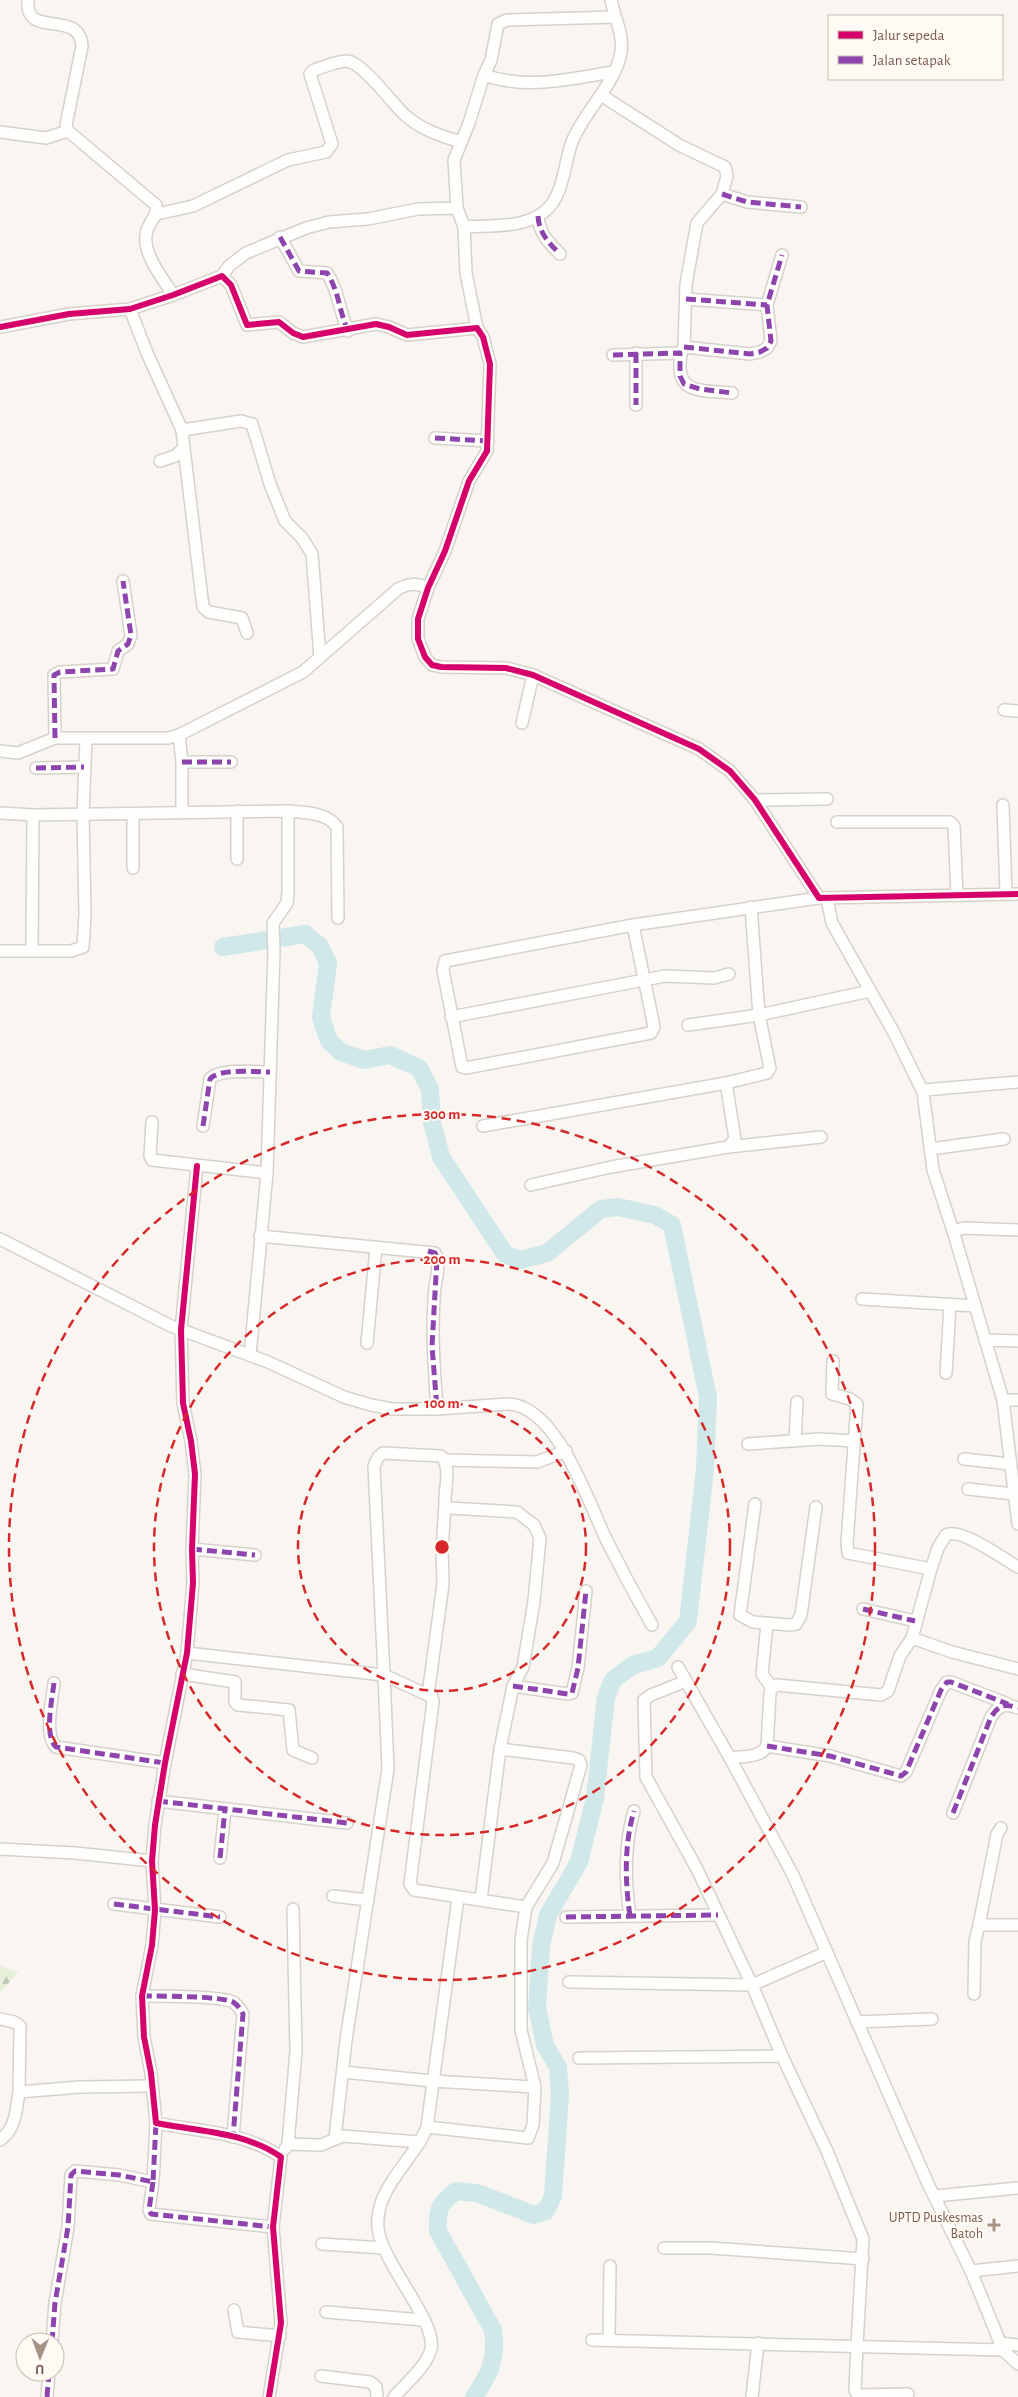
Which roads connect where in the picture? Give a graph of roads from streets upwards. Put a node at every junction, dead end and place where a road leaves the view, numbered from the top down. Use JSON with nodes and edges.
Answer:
{"nodes":[{"id":1,"x":28,"y":0,"type":"edge"},
{"id":2,"x":611,"y":0,"type":"edge"},
{"id":3,"x":615,"y":17,"type":"junction"},
{"id":4,"x":613,"y":72,"type":"junction"},
{"id":5,"x":484,"y":75,"type":"junction"},
{"id":6,"x":601,"y":94,"type":"junction"},
{"id":7,"x":68,"y":131,"type":"junction"},
{"id":8,"x":0,"y":132,"type":"edge"},
{"id":9,"x":461,"y":142,"type":"junction"},
{"id":10,"x":722,"y":194,"type":"junction"},
{"id":11,"x":801,"y":207,"type":"dead end"},
{"id":12,"x":457,"y":208,"type":"junction"},
{"id":13,"x":156,"y":214,"type":"junction"},
{"id":14,"x":538,"y":216,"type":"junction"},
{"id":15,"x":464,"y":227,"type":"junction"},
{"id":16,"x":280,"y":237,"type":"junction"},
{"id":17,"x":560,"y":254,"type":"dead end"},
{"id":18,"x":782,"y":256,"type":"dead end"},
{"id":19,"x":222,"y":276,"type":"junction"},
{"id":20,"x":173,"y":295,"type":"junction"},
{"id":21,"x":686,"y":299,"type":"junction"},
{"id":22,"x":768,"y":305,"type":"junction"},
{"id":23,"x":130,"y":308,"type":"junction"},
{"id":24,"x":0,"y":327,"type":"edge"},
{"id":25,"x":477,"y":328,"type":"junction"},
{"id":26,"x":348,"y":330,"type":"junction"},
{"id":27,"x":682,"y":350,"type":"junction"},
{"id":28,"x":636,"y":353,"type":"junction"},
{"id":29,"x":613,"y":355,"type":"dead end"},
{"id":30,"x":732,"y":393,"type":"dead end"},
{"id":31,"x":636,"y":405,"type":"dead end"},
{"id":32,"x":182,"y":430,"type":"junction"},
{"id":33,"x":435,"y":438,"type":"dead end"},
{"id":34,"x":488,"y":442,"type":"junction"},
{"id":35,"x":184,"y":448,"type":"junction"},
{"id":36,"x":160,"y":461,"type":"dead end"},
{"id":37,"x":123,"y":581,"type":"dead end"},
{"id":38,"x":428,"y":588,"type":"junction"},
{"id":39,"x":247,"y":633,"type":"dead end"},
{"id":40,"x":320,"y":657,"type":"junction"},
{"id":41,"x":533,"y":675,"type":"junction"},
{"id":42,"x":1004,"y":710,"type":"dead end"},
{"id":43,"x":1018,"y":710,"type":"edge"},
{"id":44,"x":522,"y":723,"type":"dead end"},
{"id":45,"x":179,"y":735,"type":"junction"},
{"id":46,"x":55,"y":738,"type":"junction"},
{"id":47,"x":86,"y":738,"type":"junction"},
{"id":48,"x":0,"y":751,"type":"edge"},
{"id":49,"x":182,"y":762,"type":"junction"},
{"id":50,"x":231,"y":762,"type":"dead end"},
{"id":51,"x":84,"y":767,"type":"junction"},
{"id":52,"x":36,"y":768,"type":"dead end"},
{"id":53,"x":755,"y":800,"type":"junction"},
{"id":54,"x":827,"y":800,"type":"dead end"},
{"id":55,"x":1003,"y":805,"type":"dead end"},
{"id":56,"x":237,"y":811,"type":"junction"},
{"id":57,"x":288,"y":811,"type":"junction"},
{"id":58,"x":182,"y":812,"type":"junction"},
{"id":59,"x":0,"y":813,"type":"edge"},
{"id":60,"x":83,"y":814,"type":"junction"},
{"id":61,"x":133,"y":814,"type":"junction"},
{"id":62,"x":34,"y":815,"type":"junction"},
{"id":63,"x":837,"y":822,"type":"dead end"},
{"id":64,"x":237,"y":859,"type":"dead end"},
{"id":65,"x":133,"y":868,"type":"dead end"},
{"id":66,"x":1012,"y":893,"type":"edge"},
{"id":67,"x":957,"y":895,"type":"junction"},
{"id":68,"x":823,"y":898,"type":"junction"},
{"id":69,"x":751,"y":907,"type":"junction"},
{"id":70,"x":338,"y":918,"type":"dead end"},
{"id":71,"x":633,"y":925,"type":"junction"},
{"id":72,"x":0,"y":951,"type":"edge"},
{"id":73,"x":32,"y":951,"type":"junction"},
{"id":74,"x":729,"y":974,"type":"dead end"},
{"id":75,"x":644,"y":980,"type":"junction"},
{"id":76,"x":870,"y":991,"type":"junction"},
{"id":77,"x":759,"y":1015,"type":"junction"},
{"id":78,"x":451,"y":1017,"type":"junction"},
{"id":79,"x":688,"y":1025,"type":"dead end"},
{"id":80,"x":270,"y":1072,"type":"junction"},
{"id":81,"x":1018,"y":1082,"type":"edge"},
{"id":82,"x":726,"y":1083,"type":"junction"},
{"id":83,"x":923,"y":1092,"type":"junction"},
{"id":84,"x":152,"y":1122,"type":"dead end"},
{"id":85,"x":203,"y":1126,"type":"dead end"},
{"id":86,"x":484,"y":1126,"type":"dead end"},
{"id":87,"x":821,"y":1137,"type":"dead end"},
{"id":88,"x":1004,"y":1139,"type":"dead end"},
{"id":89,"x":728,"y":1148,"type":"junction"},
{"id":90,"x":930,"y":1149,"type":"junction"},
{"id":91,"x":197,"y":1166,"type":"junction"},
{"id":92,"x":267,"y":1173,"type":"junction"},
{"id":93,"x":531,"y":1185,"type":"dead end"},
{"id":94,"x":1018,"y":1230,"type":"edge"},
{"id":95,"x":953,"y":1231,"type":"junction"},
{"id":96,"x":260,"y":1236,"type":"junction"},
{"id":97,"x":0,"y":1239,"type":"edge"},
{"id":98,"x":376,"y":1248,"type":"junction"},
{"id":99,"x":862,"y":1299,"type":"dead end"},
{"id":100,"x":950,"y":1305,"type":"junction"},
{"id":101,"x":975,"y":1306,"type":"junction"},
{"id":102,"x":181,"y":1330,"type":"junction"},
{"id":103,"x":985,"y":1340,"type":"junction"},
{"id":104,"x":1018,"y":1341,"type":"edge"},
{"id":105,"x":367,"y":1343,"type":"dead end"},
{"id":106,"x":250,"y":1355,"type":"junction"},
{"id":107,"x":833,"y":1361,"type":"dead end"},
{"id":108,"x":946,"y":1373,"type":"dead end"},
{"id":109,"x":1004,"y":1400,"type":"junction"},
{"id":110,"x":1018,"y":1400,"type":"edge"},
{"id":111,"x":797,"y":1402,"type":"dead end"},
{"id":112,"x":437,"y":1409,"type":"junction"},
{"id":113,"x":796,"y":1441,"type":"junction"},
{"id":114,"x":855,"y":1441,"type":"junction"},
{"id":115,"x":748,"y":1444,"type":"dead end"},
{"id":116,"x":566,"y":1451,"type":"junction"},
{"id":117,"x":445,"y":1460,"type":"junction"},
{"id":118,"x":964,"y":1460,"type":"dead end"},
{"id":119,"x":1010,"y":1464,"type":"junction"},
{"id":120,"x":968,"y":1489,"type":"dead end"},
{"id":121,"x":1013,"y":1494,"type":"junction"},
{"id":122,"x":445,"y":1504,"type":"junction"},
{"id":123,"x":755,"y":1504,"type":"dead end"},
{"id":124,"x":816,"y":1506,"type":"dead end"},
{"id":125,"x":1018,"y":1520,"type":"edge"},
{"id":126,"x":192,"y":1549,"type":"junction"},
{"id":127,"x":255,"y":1555,"type":"dead end"},
{"id":128,"x":1018,"y":1567,"type":"edge"},
{"id":129,"x":931,"y":1569,"type":"junction"},
{"id":130,"x":586,"y":1591,"type":"dead end"},
{"id":131,"x":863,"y":1609,"type":"dead end"},
{"id":132,"x":915,"y":1621,"type":"junction"},
{"id":133,"x":766,"y":1624,"type":"junction"},
{"id":134,"x":652,"y":1625,"type":"dead end"},
{"id":135,"x":912,"y":1638,"type":"junction"},
{"id":136,"x":187,"y":1654,"type":"junction"},
{"id":137,"x":678,"y":1667,"type":"dead end"},
{"id":138,"x":1018,"y":1669,"type":"edge"},
{"id":139,"x":182,"y":1674,"type":"junction"},
{"id":140,"x":384,"y":1675,"type":"junction"},
{"id":141,"x":686,"y":1681,"type":"junction"},
{"id":142,"x":54,"y":1683,"type":"dead end"},
{"id":143,"x":512,"y":1686,"type":"junction"},
{"id":144,"x":772,"y":1688,"type":"junction"},
{"id":145,"x":428,"y":1694,"type":"junction"},
{"id":146,"x":1013,"y":1706,"type":"edge"},
{"id":147,"x":767,"y":1746,"type":"junction"},
{"id":148,"x":500,"y":1749,"type":"junction"},
{"id":149,"x":312,"y":1758,"type":"dead end"},
{"id":150,"x":730,"y":1758,"type":"junction"},
{"id":151,"x":165,"y":1763,"type":"junction"},
{"id":152,"x":158,"y":1801,"type":"junction"},
{"id":153,"x":225,"y":1809,"type":"junction"},
{"id":154,"x":634,"y":1811,"type":"dead end"},
{"id":155,"x":953,"y":1813,"type":"dead end"},
{"id":156,"x":347,"y":1824,"type":"dead end"},
{"id":157,"x":1001,"y":1828,"type":"dead end"},
{"id":158,"x":0,"y":1849,"type":"edge"},
{"id":159,"x":220,"y":1858,"type":"dead end"},
{"id":160,"x":152,"y":1861,"type":"junction"},
{"id":161,"x":333,"y":1896,"type":"dead end"},
{"id":162,"x":458,"y":1898,"type":"junction"},
{"id":163,"x":481,"y":1898,"type":"junction"},
{"id":164,"x":368,"y":1900,"type":"junction"},
{"id":165,"x":114,"y":1904,"type":"dead end"},
{"id":166,"x":526,"y":1907,"type":"junction"},
{"id":167,"x":154,"y":1910,"type":"junction"},
{"id":168,"x":293,"y":1910,"type":"dead end"},
{"id":169,"x":718,"y":1915,"type":"junction"},
{"id":170,"x":630,"y":1916,"type":"junction"},
{"id":171,"x":220,"y":1917,"type":"dead end"},
{"id":172,"x":566,"y":1917,"type":"dead end"},
{"id":173,"x":1018,"y":1924,"type":"edge"},
{"id":174,"x":979,"y":1925,"type":"junction"},
{"id":175,"x":828,"y":1952,"type":"junction"},
{"id":176,"x":569,"y":1982,"type":"dead end"},
{"id":177,"x":752,"y":1985,"type":"junction"},
{"id":178,"x":974,"y":1994,"type":"dead end"},
{"id":179,"x":142,"y":1996,"type":"junction"},
{"id":180,"x":0,"y":2019,"type":"edge"},
{"id":181,"x":932,"y":2019,"type":"dead end"},
{"id":182,"x":857,"y":2022,"type":"junction"},
{"id":183,"x":782,"y":2056,"type":"junction"},
{"id":184,"x":579,"y":2058,"type":"dead end"},
{"id":185,"x":343,"y":2072,"type":"junction"},
{"id":186,"x":432,"y":2082,"type":"junction"},
{"id":187,"x":151,"y":2086,"type":"junction"},
{"id":188,"x":535,"y":2087,"type":"junction"},
{"id":189,"x":19,"y":2092,"type":"junction"},
{"id":190,"x":156,"y":2123,"type":"junction"},
{"id":191,"x":427,"y":2126,"type":"junction"},
{"id":192,"x":233,"y":2137,"type":"junction"},
{"id":193,"x":335,"y":2138,"type":"junction"},
{"id":194,"x":0,"y":2140,"type":"edge"},
{"id":195,"x":420,"y":2142,"type":"junction"},
{"id":196,"x":288,"y":2144,"type":"junction"},
{"id":197,"x":281,"y":2157,"type":"junction"},
{"id":198,"x":153,"y":2182,"type":"junction"},
{"id":199,"x":1018,"y":2188,"type":"edge"},
{"id":200,"x":935,"y":2196,"type":"junction"},
{"id":201,"x":273,"y":2227,"type":"junction"},
{"id":202,"x":322,"y":2244,"type":"dead end"},
{"id":203,"x":383,"y":2248,"type":"junction"},
{"id":204,"x":664,"y":2248,"type":"dead end"},
{"id":205,"x":863,"y":2259,"type":"junction"},
{"id":206,"x":610,"y":2266,"type":"dead end"},
{"id":207,"x":1018,"y":2266,"type":"edge"},
{"id":208,"x":971,"y":2272,"type":"junction"},
{"id":209,"x":234,"y":2310,"type":"dead end"},
{"id":210,"x":326,"y":2312,"type":"dead end"},
{"id":211,"x":423,"y":2320,"type":"junction"},
{"id":212,"x":53,"y":2332,"type":"edge"},
{"id":213,"x":280,"y":2336,"type":"junction"},
{"id":214,"x":592,"y":2340,"type":"dead end"},
{"id":215,"x":609,"y":2340,"type":"junction"},
{"id":216,"x":758,"y":2342,"type":"junction"},
{"id":217,"x":856,"y":2345,"type":"junction"},
{"id":218,"x":1018,"y":2345,"type":"edge"},
{"id":219,"x":1002,"y":2347,"type":"junction"},
{"id":220,"x":1018,"y":2364,"type":"edge"},
{"id":221,"x":322,"y":2376,"type":"dead end"},
{"id":222,"x":48,"y":2382,"type":"edge"},
{"id":223,"x":908,"y":2394,"type":"dead end"},
{"id":224,"x":859,"y":2396,"type":"edge"},
{"id":225,"x":47,"y":2397,"type":"edge"},
{"id":226,"x":269,"y":2397,"type":"edge"},
{"id":227,"x":377,"y":2397,"type":"edge"},
{"id":228,"x":394,"y":2397,"type":"edge"},
{"id":229,"x":752,"y":2397,"type":"edge"}],
"edges":[{"from":1,"to":7,"type":"street"},
{"from":2,"to":3,"type":"street"},
{"from":3,"to":4,"type":"street"},
{"from":3,"to":5,"type":"street"},
{"from":4,"to":5,"type":"street"},
{"from":4,"to":6,"type":"street"},
{"from":5,"to":9,"type":"street"},
{"from":6,"to":10,"type":"street"},
{"from":6,"to":14,"type":"street"},
{"from":7,"to":8,"type":"street"},
{"from":7,"to":13,"type":"street"},
{"from":9,"to":12,"type":"street"},
{"from":9,"to":13,"type":"street"},
{"from":10,"to":11,"type":"street"},
{"from":10,"to":21,"type":"street"},
{"from":12,"to":15,"type":"street"},
{"from":12,"to":16,"type":"street"},
{"from":13,"to":20,"type":"street"},
{"from":14,"to":15,"type":"street"},
{"from":14,"to":17,"type":"street"},
{"from":15,"to":25,"type":"street"},
{"from":16,"to":19,"type":"street"},
{"from":16,"to":26,"type":"street"},
{"from":18,"to":22,"type":"street"},
{"from":19,"to":20,"type":"street"},
{"from":19,"to":26,"type":"street"},
{"from":20,"to":23,"type":"street"},
{"from":21,"to":22,"type":"street"},
{"from":21,"to":27,"type":"street"},
{"from":22,"to":27,"type":"street"},
{"from":23,"to":24,"type":"street"},
{"from":23,"to":32,"type":"street"},
{"from":25,"to":26,"type":"street"},
{"from":25,"to":34,"type":"street"},
{"from":27,"to":28,"type":"street"},
{"from":27,"to":30,"type":"street"},
{"from":28,"to":29,"type":"street"},
{"from":28,"to":31,"type":"street"},
{"from":32,"to":35,"type":"street"},
{"from":32,"to":40,"type":"street"},
{"from":33,"to":34,"type":"street"},
{"from":34,"to":38,"type":"street"},
{"from":35,"to":36,"type":"street"},
{"from":35,"to":39,"type":"street"},
{"from":37,"to":46,"type":"street"},
{"from":38,"to":40,"type":"street"},
{"from":38,"to":41,"type":"street"},
{"from":40,"to":45,"type":"street"},
{"from":41,"to":44,"type":"street"},
{"from":41,"to":53,"type":"street"},
{"from":42,"to":43,"type":"street"},
{"from":45,"to":47,"type":"street"},
{"from":45,"to":49,"type":"street"},
{"from":46,"to":47,"type":"street"},
{"from":46,"to":48,"type":"street"},
{"from":47,"to":51,"type":"street"},
{"from":49,"to":50,"type":"street"},
{"from":49,"to":58,"type":"street"},
{"from":51,"to":52,"type":"street"},
{"from":51,"to":60,"type":"street"},
{"from":53,"to":54,"type":"street"},
{"from":53,"to":68,"type":"street"},
{"from":55,"to":66,"type":"street"},
{"from":56,"to":57,"type":"street"},
{"from":56,"to":58,"type":"street"},
{"from":56,"to":64,"type":"street"},
{"from":57,"to":70,"type":"street"},
{"from":57,"to":80,"type":"street"},
{"from":58,"to":61,"type":"street"},
{"from":59,"to":62,"type":"street"},
{"from":60,"to":61,"type":"street"},
{"from":60,"to":62,"type":"street"},
{"from":60,"to":73,"type":"street"},
{"from":61,"to":65,"type":"street"},
{"from":62,"to":73,"type":"street"},
{"from":63,"to":67,"type":"street"},
{"from":66,"to":67,"type":"street"},
{"from":67,"to":68,"type":"street"},
{"from":68,"to":69,"type":"street"},
{"from":68,"to":76,"type":"street"},
{"from":69,"to":71,"type":"street"},
{"from":69,"to":77,"type":"street"},
{"from":71,"to":75,"type":"street"},
{"from":71,"to":78,"type":"street"},
{"from":72,"to":73,"type":"street"},
{"from":74,"to":75,"type":"street"},
{"from":75,"to":78,"type":"street"},
{"from":75,"to":78,"type":"street"},
{"from":76,"to":77,"type":"street"},
{"from":76,"to":83,"type":"street"},
{"from":77,"to":79,"type":"street"},
{"from":77,"to":82,"type":"street"},
{"from":80,"to":85,"type":"street"},
{"from":80,"to":92,"type":"street"},
{"from":81,"to":83,"type":"street"},
{"from":82,"to":86,"type":"street"},
{"from":82,"to":89,"type":"street"},
{"from":83,"to":90,"type":"street"},
{"from":84,"to":91,"type":"street"},
{"from":87,"to":89,"type":"street"},
{"from":88,"to":90,"type":"street"},
{"from":89,"to":93,"type":"street"},
{"from":90,"to":95,"type":"street"},
{"from":91,"to":92,"type":"street"},
{"from":91,"to":102,"type":"street"},
{"from":92,"to":96,"type":"street"},
{"from":94,"to":95,"type":"street"},
{"from":95,"to":101,"type":"street"},
{"from":96,"to":98,"type":"street"},
{"from":96,"to":106,"type":"street"},
{"from":97,"to":102,"type":"street"},
{"from":98,"to":105,"type":"street"},
{"from":98,"to":112,"type":"street"},
{"from":99,"to":100,"type":"street"},
{"from":100,"to":101,"type":"street"},
{"from":100,"to":108,"type":"street"},
{"from":101,"to":103,"type":"street"},
{"from":102,"to":106,"type":"street"},
{"from":102,"to":126,"type":"street"},
{"from":103,"to":104,"type":"street"},
{"from":103,"to":109,"type":"street"},
{"from":106,"to":112,"type":"street"},
{"from":107,"to":114,"type":"street"},
{"from":109,"to":110,"type":"street"},
{"from":109,"to":119,"type":"street"},
{"from":111,"to":113,"type":"street"},
{"from":112,"to":116,"type":"street"},
{"from":113,"to":114,"type":"street"},
{"from":113,"to":115,"type":"street"},
{"from":114,"to":129,"type":"street"},
{"from":116,"to":117,"type":"street"},
{"from":116,"to":134,"type":"street"},
{"from":117,"to":122,"type":"street"},
{"from":117,"to":140,"type":"street"},
{"from":118,"to":119,"type":"street"},
{"from":119,"to":121,"type":"street"},
{"from":120,"to":121,"type":"street"},
{"from":121,"to":125,"type":"street"},
{"from":122,"to":143,"type":"street"},
{"from":122,"to":145,"type":"street"},
{"from":123,"to":133,"type":"street"},
{"from":124,"to":133,"type":"street"},
{"from":126,"to":127,"type":"street"},
{"from":126,"to":136,"type":"street"},
{"from":128,"to":129,"type":"street"},
{"from":129,"to":132,"type":"street"},
{"from":130,"to":143,"type":"street"},
{"from":131,"to":132,"type":"street"},
{"from":132,"to":135,"type":"street"},
{"from":133,"to":144,"type":"street"},
{"from":135,"to":138,"type":"street"},
{"from":135,"to":144,"type":"street"},
{"from":136,"to":139,"type":"street"},
{"from":136,"to":140,"type":"street"},
{"from":137,"to":141,"type":"street"},
{"from":139,"to":149,"type":"street"},
{"from":139,"to":151,"type":"street"},
{"from":140,"to":145,"type":"street"},
{"from":140,"to":164,"type":"street"},
{"from":141,"to":150,"type":"street"},
{"from":141,"to":169,"type":"street"},
{"from":142,"to":151,"type":"street"},
{"from":143,"to":148,"type":"street"},
{"from":144,"to":147,"type":"street"},
{"from":145,"to":162,"type":"street"},
{"from":146,"to":147,"type":"street"},
{"from":146,"to":155,"type":"street"},
{"from":147,"to":150,"type":"street"},
{"from":148,"to":163,"type":"street"},
{"from":148,"to":166,"type":"street"},
{"from":150,"to":175,"type":"street"},
{"from":151,"to":152,"type":"street"},
{"from":152,"to":153,"type":"street"},
{"from":152,"to":160,"type":"street"},
{"from":153,"to":156,"type":"street"},
{"from":153,"to":159,"type":"street"},
{"from":154,"to":170,"type":"street"},
{"from":157,"to":174,"type":"street"},
{"from":158,"to":160,"type":"street"},
{"from":160,"to":167,"type":"street"},
{"from":161,"to":164,"type":"street"},
{"from":162,"to":163,"type":"street"},
{"from":162,"to":186,"type":"street"},
{"from":163,"to":166,"type":"street"},
{"from":164,"to":185,"type":"street"},
{"from":165,"to":167,"type":"street"},
{"from":166,"to":188,"type":"street"},
{"from":167,"to":171,"type":"street"},
{"from":167,"to":179,"type":"street"},
{"from":168,"to":196,"type":"street"},
{"from":169,"to":170,"type":"street"},
{"from":169,"to":177,"type":"street"},
{"from":170,"to":172,"type":"street"},
{"from":173,"to":174,"type":"street"},
{"from":174,"to":178,"type":"street"},
{"from":175,"to":177,"type":"street"},
{"from":175,"to":182,"type":"street"},
{"from":176,"to":177,"type":"street"},
{"from":177,"to":183,"type":"street"},
{"from":179,"to":187,"type":"street"},
{"from":179,"to":192,"type":"street"},
{"from":180,"to":189,"type":"street"},
{"from":181,"to":182,"type":"street"},
{"from":182,"to":200,"type":"street"},
{"from":183,"to":184,"type":"street"},
{"from":183,"to":205,"type":"street"},
{"from":185,"to":186,"type":"street"},
{"from":185,"to":193,"type":"street"},
{"from":186,"to":188,"type":"street"},
{"from":186,"to":191,"type":"street"},
{"from":187,"to":189,"type":"street"},
{"from":187,"to":190,"type":"street"},
{"from":188,"to":191,"type":"street"},
{"from":189,"to":194,"type":"street"},
{"from":190,"to":192,"type":"street"},
{"from":190,"to":198,"type":"street"},
{"from":191,"to":195,"type":"street"},
{"from":192,"to":197,"type":"street"},
{"from":193,"to":195,"type":"street"},
{"from":193,"to":196,"type":"street"},
{"from":195,"to":203,"type":"street"},
{"from":196,"to":197,"type":"street"},
{"from":197,"to":201,"type":"street"},
{"from":198,"to":201,"type":"street"},
{"from":198,"to":212,"type":"street"},
{"from":199,"to":200,"type":"street"},
{"from":200,"to":208,"type":"street"},
{"from":201,"to":213,"type":"street"},
{"from":202,"to":203,"type":"street"},
{"from":203,"to":211,"type":"street"},
{"from":204,"to":205,"type":"street"},
{"from":205,"to":217,"type":"street"},
{"from":206,"to":215,"type":"street"},
{"from":207,"to":208,"type":"street"},
{"from":208,"to":219,"type":"street"},
{"from":209,"to":213,"type":"street"},
{"from":210,"to":211,"type":"street"},
{"from":211,"to":228,"type":"street"},
{"from":213,"to":226,"type":"street"},
{"from":214,"to":215,"type":"street"},
{"from":215,"to":216,"type":"street"},
{"from":216,"to":217,"type":"street"},
{"from":216,"to":229,"type":"street"},
{"from":217,"to":219,"type":"street"},
{"from":217,"to":224,"type":"street"},
{"from":218,"to":219,"type":"street"},
{"from":219,"to":220,"type":"street"},
{"from":221,"to":227,"type":"street"},
{"from":222,"to":225,"type":"street"},
{"from":223,"to":224,"type":"street"}]}
